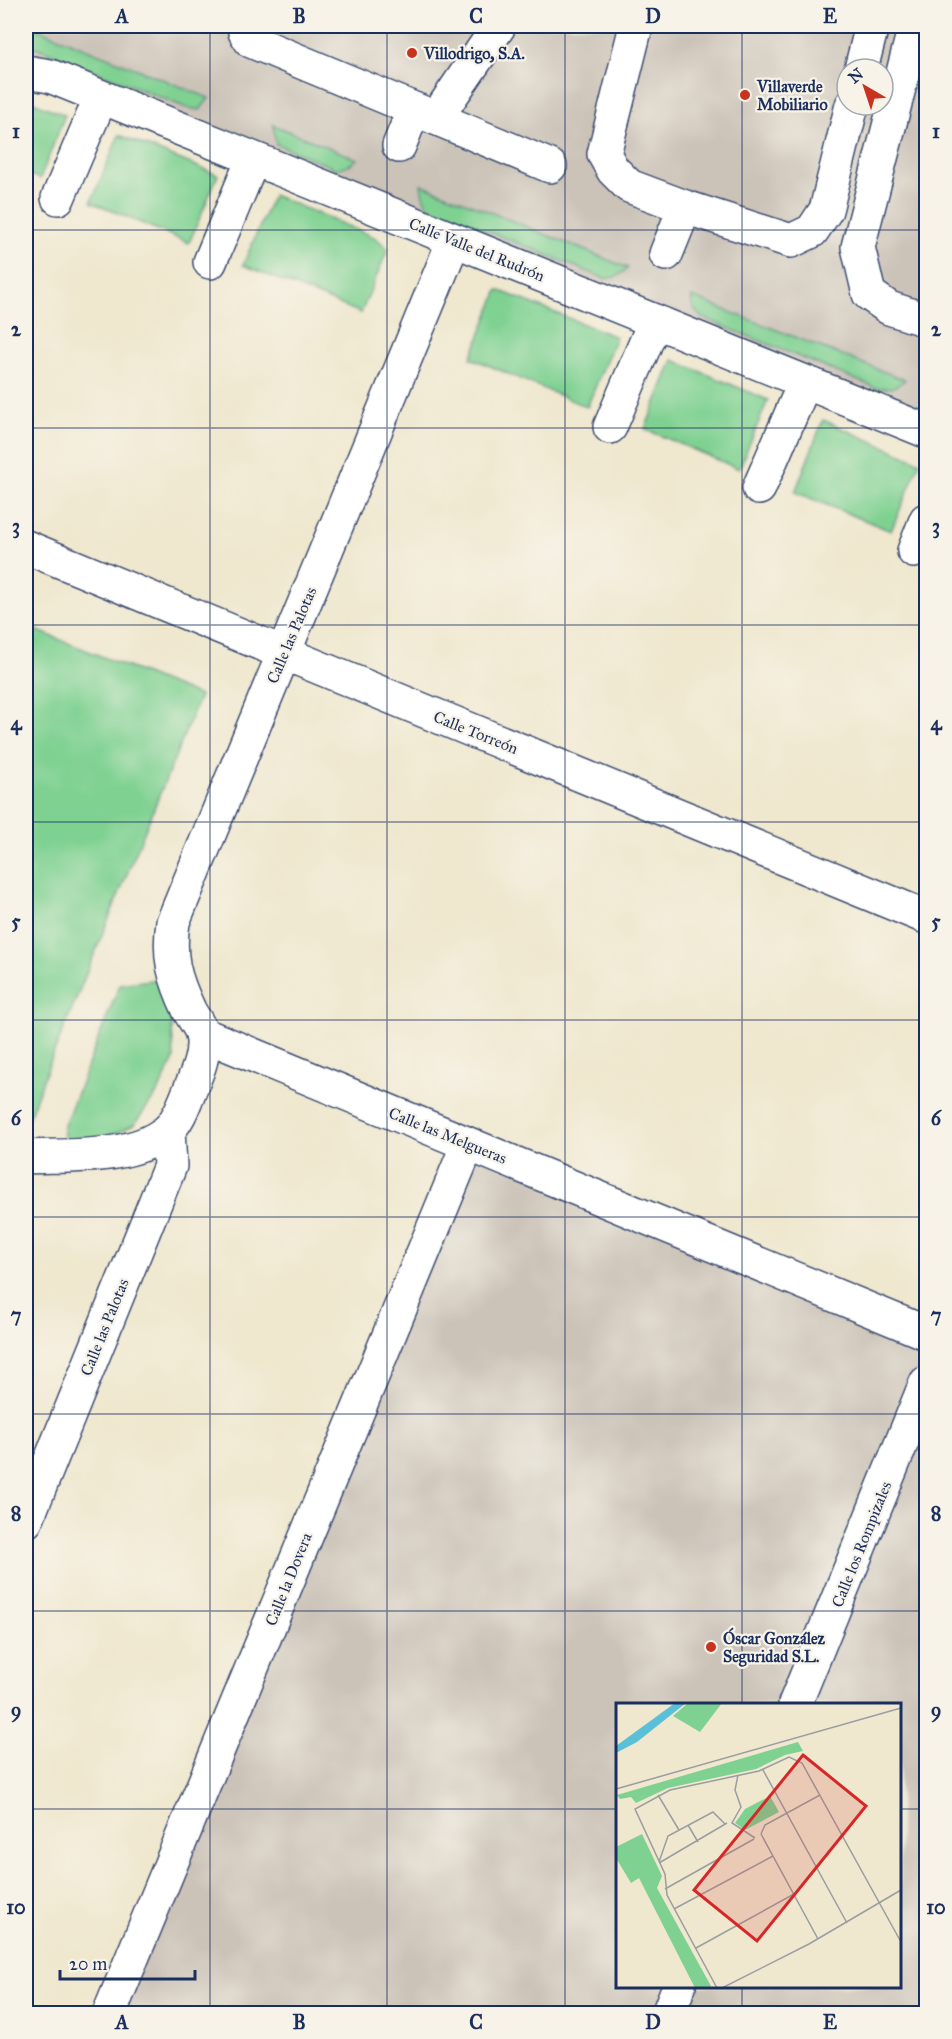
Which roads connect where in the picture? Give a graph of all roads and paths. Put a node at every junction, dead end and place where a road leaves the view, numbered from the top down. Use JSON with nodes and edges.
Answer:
{"nodes":[{"id":1,"x":244,"y":26,"type":"edge"},
{"id":2,"x":499,"y":26,"type":"edge"},
{"id":3,"x":636,"y":26,"type":"edge"},
{"id":4,"x":872,"y":26,"type":"edge"},
{"id":5,"x":915,"y":26,"type":"edge"},
{"id":6,"x":864,"y":57,"type":"edge"},
{"id":7,"x":26,"y":72,"type":"edge"},
{"id":8,"x":101,"y":97,"type":"junction"},
{"id":9,"x":425,"y":114,"type":"junction"},
{"id":10,"x":849,"y":117,"type":"edge"},
{"id":11,"x":399,"y":146,"type":"dead end"},
{"id":12,"x":253,"y":159,"type":"junction"},
{"id":13,"x":550,"y":166,"type":"dead end"},
{"id":14,"x":58,"y":198,"type":"dead end"},
{"id":15,"x":685,"y":207,"type":"junction"},
{"id":16,"x":454,"y":240,"type":"junction"},
{"id":17,"x":666,"y":254,"type":"dead end"},
{"id":18,"x":210,"y":262,"type":"dead end"},
{"id":19,"x":927,"y":320,"type":"edge"},
{"id":20,"x":655,"y":321,"type":"junction"},
{"id":21,"x":805,"y":382,"type":"junction"},
{"id":22,"x":610,"y":427,"type":"dead end"},
{"id":23,"x":927,"y":431,"type":"edge"},
{"id":24,"x":759,"y":488,"type":"dead end"},
{"id":25,"x":927,"y":520,"type":"edge"},
{"id":26,"x":26,"y":547,"type":"edge"},
{"id":27,"x":914,"y":551,"type":"dead end"},
{"id":28,"x":284,"y":653,"type":"junction"},
{"id":29,"x":927,"y":917,"type":"edge"},
{"id":30,"x":202,"y":1034,"type":"junction"},
{"id":31,"x":168,"y":1130,"type":"junction"},
{"id":32,"x":468,"y":1144,"type":"junction"},
{"id":33,"x":26,"y":1156,"type":"edge"},
{"id":34,"x":927,"y":1333,"type":"edge"},
{"id":35,"x":927,"y":1383,"type":"edge"},
{"id":36,"x":26,"y":1521,"type":"edge"},
{"id":37,"x":795,"y":1703,"type":"edge"},
{"id":38,"x":678,"y":1988,"type":"edge"},
{"id":39,"x":109,"y":2013,"type":"edge"},
{"id":40,"x":668,"y":2013,"type":"edge"}],
"edges":[{"from":1,"to":9,"type":"street"},
{"from":2,"to":9,"type":"street"},
{"from":3,"to":15,"type":"street"},
{"from":4,"to":6,"type":"street"},
{"from":5,"to":19,"type":"street"},
{"from":7,"to":8,"type":"street","name":"Calle Valle del Rudrón"},
{"from":8,"to":12,"type":"street","name":"Calle Valle del Rudrón"},
{"from":8,"to":14,"type":"street"},
{"from":9,"to":11,"type":"street"},
{"from":9,"to":13,"type":"street"},
{"from":10,"to":15,"type":"street"},
{"from":12,"to":16,"type":"street","name":"Calle Valle del Rudrón"},
{"from":12,"to":18,"type":"street"},
{"from":15,"to":17,"type":"street"},
{"from":16,"to":20,"type":"street","name":"Calle Valle del Rudrón"},
{"from":16,"to":28,"type":"street","name":"Calle las Palotas"},
{"from":20,"to":21,"type":"street","name":"Calle Valle del Rudrón"},
{"from":20,"to":22,"type":"street"},
{"from":21,"to":23,"type":"street","name":"Calle Valle del Rudrón"},
{"from":21,"to":24,"type":"street"},
{"from":25,"to":27,"type":"street"},
{"from":26,"to":28,"type":"street","name":"Calle Torreón"},
{"from":28,"to":29,"type":"street","name":"Calle Torreón"},
{"from":28,"to":30,"type":"street","name":"Calle las Palotas"},
{"from":30,"to":31,"type":"street"},
{"from":30,"to":32,"type":"street","name":"Calle las Melgueras"},
{"from":31,"to":33,"type":"street"},
{"from":31,"to":36,"type":"street","name":"Calle las Palotas"},
{"from":32,"to":34,"type":"street","name":"Calle las Melgueras"},
{"from":32,"to":39,"type":"street","name":"Calle la Dovera"},
{"from":35,"to":37,"type":"street","name":"Calle los Rompizales"},
{"from":38,"to":40,"type":"street"}]}
